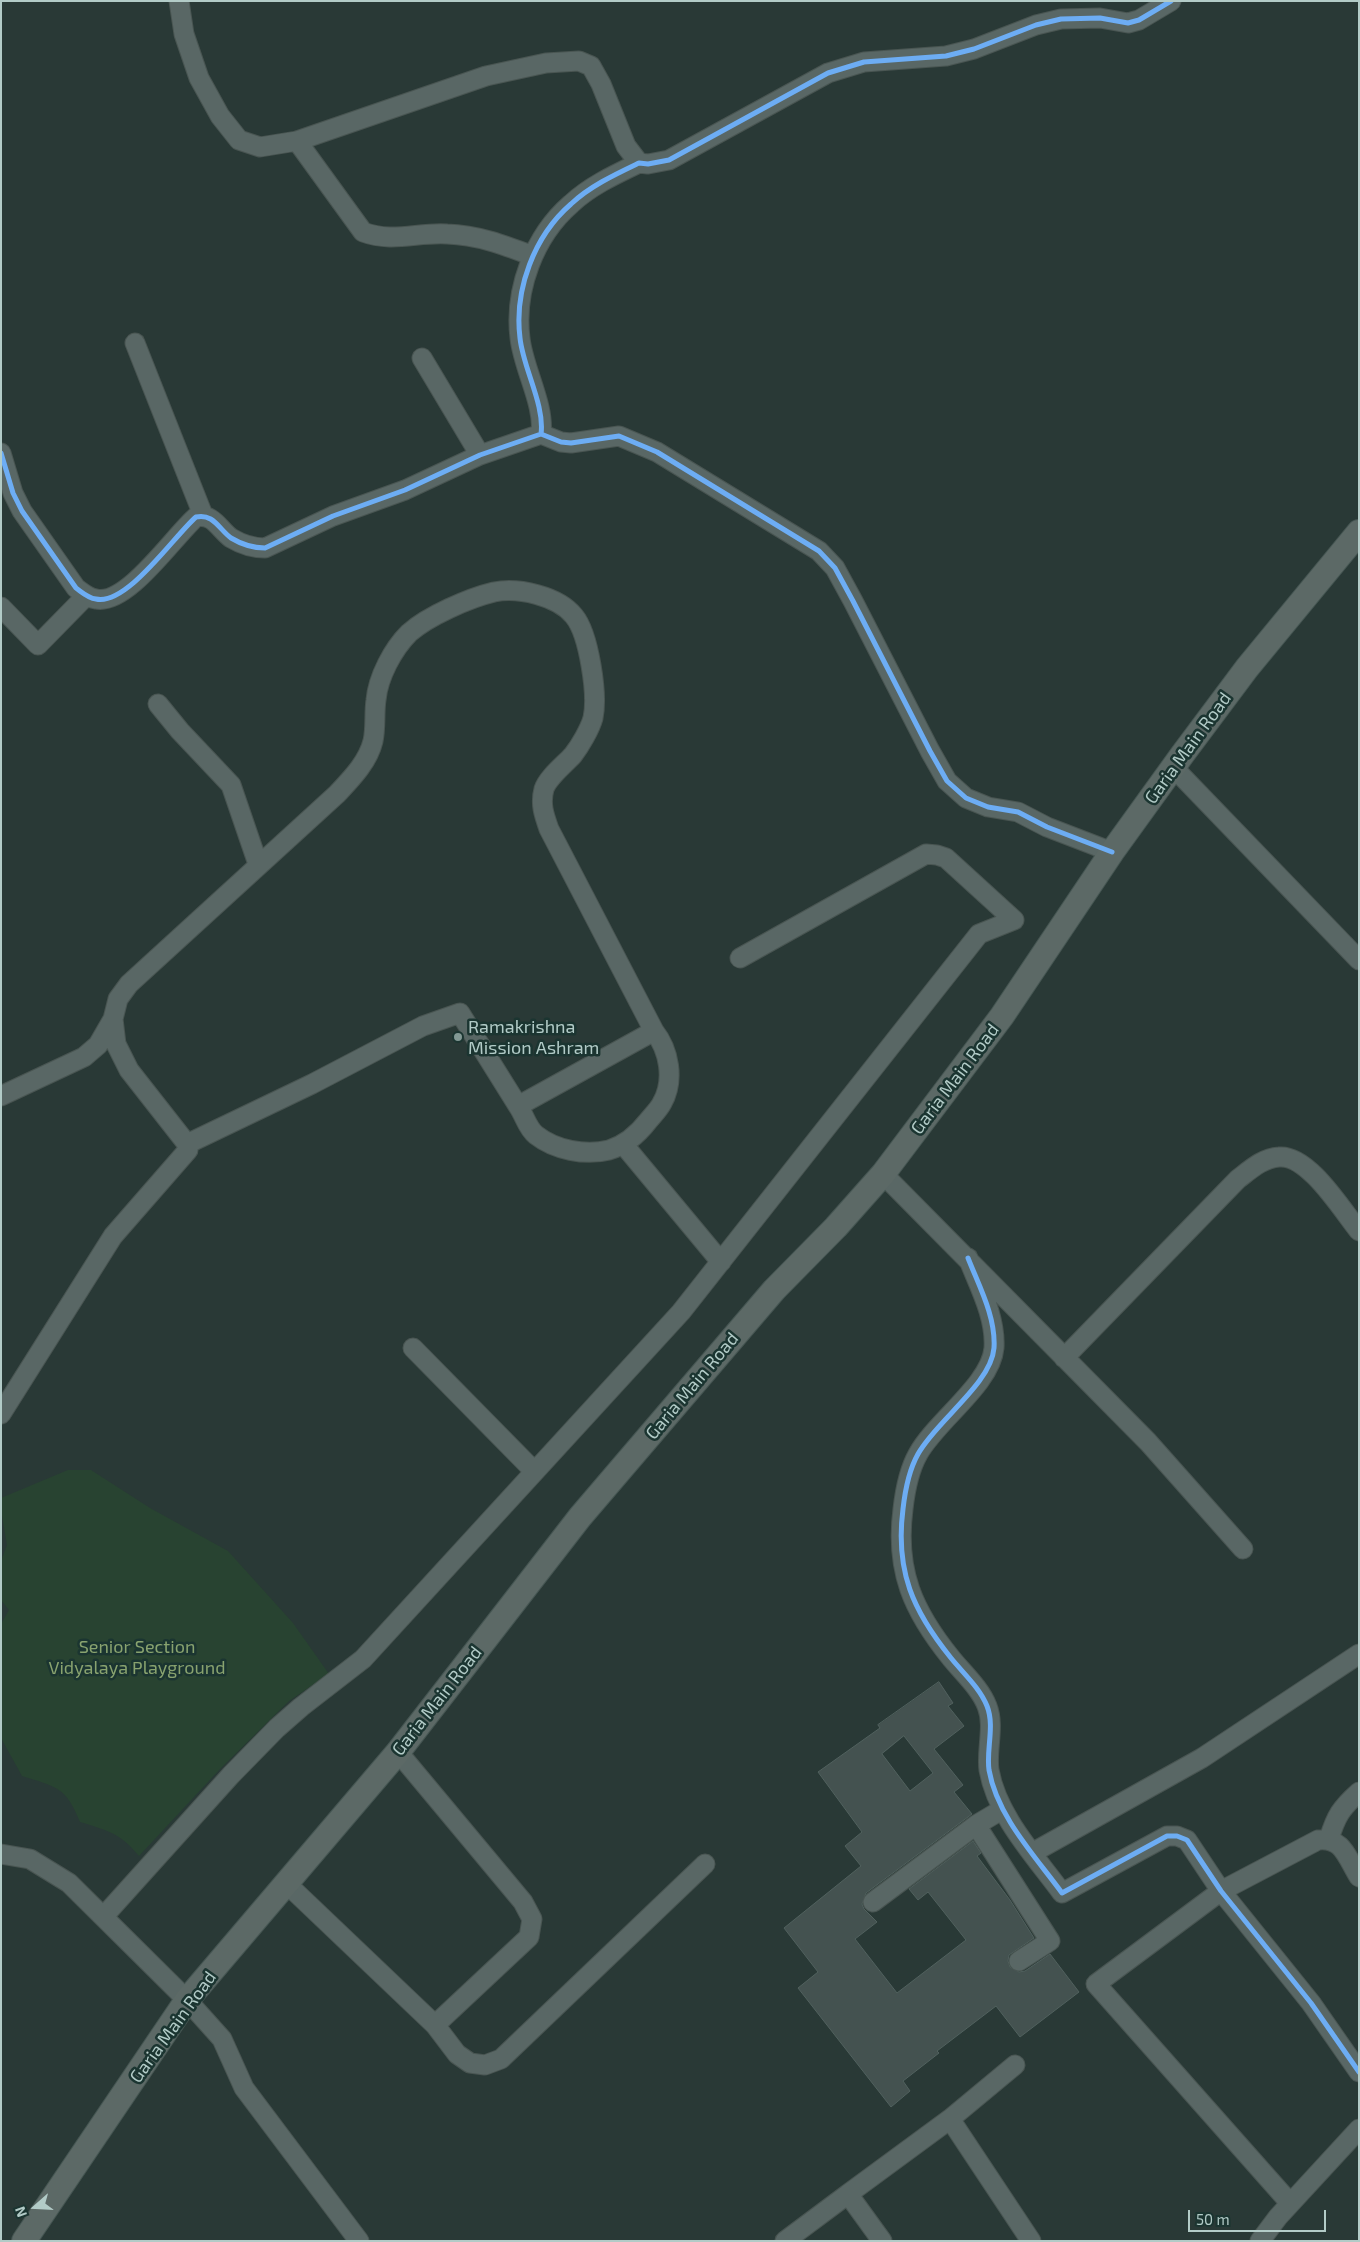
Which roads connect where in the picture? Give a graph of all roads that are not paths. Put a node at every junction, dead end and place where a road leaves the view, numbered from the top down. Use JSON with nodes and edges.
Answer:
{"nodes":[{"id":1,"x":179,"y":1,"type":"edge"},
{"id":2,"x":1171,"y":1,"type":"edge"},
{"id":3,"x":296,"y":141,"type":"junction"},
{"id":4,"x":639,"y":163,"type":"junction"},
{"id":5,"x":533,"y":256,"type":"junction"},
{"id":6,"x":135,"y":342,"type":"dead end"},
{"id":7,"x":422,"y":358,"type":"dead end"},
{"id":8,"x":541,"y":434,"type":"junction"},
{"id":9,"x":1,"y":453,"type":"edge"},
{"id":10,"x":480,"y":455,"type":"junction"},
{"id":11,"x":203,"y":516,"type":"junction"},
{"id":12,"x":1359,"y":532,"type":"edge"},
{"id":13,"x":86,"y":596,"type":"junction"},
{"id":14,"x":1,"y":607,"type":"edge"},
{"id":15,"x":158,"y":704,"type":"dead end"},
{"id":16,"x":1173,"y":767,"type":"junction"},
{"id":17,"x":1112,"y":852,"type":"junction"},
{"id":18,"x":258,"y":864,"type":"junction"},
{"id":19,"x":740,"y":958,"type":"dead end"},
{"id":20,"x":1359,"y":960,"type":"edge"},
{"id":21,"x":113,"y":1019,"type":"junction"},
{"id":22,"x":654,"y":1031,"type":"junction"},
{"id":23,"x":1,"y":1096,"type":"edge"},
{"id":24,"x":518,"y":1106,"type":"junction"},
{"id":25,"x":187,"y":1144,"type":"junction"},
{"id":26,"x":623,"y":1144,"type":"junction"},
{"id":27,"x":883,"y":1174,"type":"junction"},
{"id":28,"x":1359,"y":1231,"type":"edge"},
{"id":29,"x":968,"y":1258,"type":"junction"},
{"id":30,"x":721,"y":1262,"type":"junction"},
{"id":31,"x":413,"y":1348,"type":"dead end"},
{"id":32,"x":1064,"y":1358,"type":"junction"},
{"id":33,"x":1,"y":1414,"type":"edge"},
{"id":34,"x":534,"y":1472,"type":"junction"},
{"id":35,"x":1243,"y":1549,"type":"dead end"},
{"id":36,"x":1359,"y":1654,"type":"edge"},
{"id":37,"x":398,"y":1752,"type":"junction"},
{"id":38,"x":1359,"y":1792,"type":"edge"},
{"id":39,"x":1003,"y":1809,"type":"junction"},
{"id":40,"x":976,"y":1825,"type":"junction"},
{"id":41,"x":1329,"y":1839,"type":"junction"},
{"id":42,"x":1032,"y":1852,"type":"junction"},
{"id":43,"x":1,"y":1854,"type":"edge"},
{"id":44,"x":706,"y":1864,"type":"dead end"},
{"id":45,"x":1359,"y":1877,"type":"edge"},
{"id":46,"x":287,"y":1884,"type":"junction"},
{"id":47,"x":1221,"y":1891,"type":"junction"},
{"id":48,"x":873,"y":1902,"type":"dead end"},
{"id":49,"x":104,"y":1916,"type":"junction"},
{"id":50,"x":1019,"y":1961,"type":"dead end"},
{"id":51,"x":187,"y":2000,"type":"junction"},
{"id":52,"x":435,"y":2025,"type":"junction"},
{"id":53,"x":1015,"y":2065,"type":"dead end"},
{"id":54,"x":1359,"y":2072,"type":"edge"},
{"id":55,"x":950,"y":2119,"type":"junction"},
{"id":56,"x":1355,"y":2138,"type":"edge"},
{"id":57,"x":848,"y":2194,"type":"junction"},
{"id":58,"x":1290,"y":2203,"type":"junction"},
{"id":59,"x":24,"y":2241,"type":"edge"},
{"id":60,"x":359,"y":2241,"type":"edge"},
{"id":61,"x":785,"y":2241,"type":"edge"},
{"id":62,"x":882,"y":2241,"type":"edge"},
{"id":63,"x":1031,"y":2241,"type":"edge"},
{"id":64,"x":1260,"y":2241,"type":"edge"}],
"edges":[{"from":1,"to":3,"type":"street"},
{"from":2,"to":4,"type":"street"},
{"from":3,"to":4,"type":"street"},
{"from":3,"to":5,"type":"street"},
{"from":4,"to":5,"type":"street"},
{"from":5,"to":8,"type":"street"},
{"from":6,"to":11,"type":"street"},
{"from":7,"to":10,"type":"street"},
{"from":8,"to":10,"type":"street"},
{"from":8,"to":17,"type":"street"},
{"from":9,"to":13,"type":"street"},
{"from":10,"to":11,"type":"street"},
{"from":11,"to":13,"type":"street"},
{"from":12,"to":16,"type":"main road","name":"Garia Main Road"},
{"from":13,"to":14,"type":"street"},
{"from":15,"to":18,"type":"street"},
{"from":16,"to":17,"type":"main road","name":"Garia Main Road"},
{"from":16,"to":20,"type":"street"},
{"from":17,"to":27,"type":"main road","name":"Garia Main Road"},
{"from":18,"to":21,"type":"street"},
{"from":18,"to":22,"type":"street"},
{"from":19,"to":30,"type":"street"},
{"from":21,"to":23,"type":"street"},
{"from":21,"to":25,"type":"street"},
{"from":22,"to":24,"type":"street"},
{"from":22,"to":26,"type":"street"},
{"from":24,"to":25,"type":"street"},
{"from":24,"to":26,"type":"street"},
{"from":25,"to":33,"type":"street"},
{"from":26,"to":30,"type":"street"},
{"from":27,"to":29,"type":"street"},
{"from":27,"to":37,"type":"main road","name":"Garia Main Road"},
{"from":28,"to":32,"type":"street"},
{"from":29,"to":32,"type":"street"},
{"from":29,"to":39,"type":"street"},
{"from":30,"to":34,"type":"street"},
{"from":31,"to":34,"type":"street"},
{"from":32,"to":35,"type":"street"},
{"from":34,"to":49,"type":"street"},
{"from":36,"to":42,"type":"street"},
{"from":37,"to":46,"type":"main road","name":"Garia Main Road"},
{"from":37,"to":52,"type":"street"},
{"from":38,"to":41,"type":"street"},
{"from":39,"to":40,"type":"street"},
{"from":39,"to":42,"type":"street"},
{"from":40,"to":48,"type":"street"},
{"from":40,"to":50,"type":"street"},
{"from":41,"to":45,"type":"street"},
{"from":41,"to":47,"type":"street"},
{"from":42,"to":47,"type":"street"},
{"from":43,"to":49,"type":"street"},
{"from":44,"to":52,"type":"street"},
{"from":46,"to":51,"type":"main road","name":"Garia Main Road"},
{"from":46,"to":52,"type":"street"},
{"from":47,"to":54,"type":"street"},
{"from":47,"to":58,"type":"street"},
{"from":49,"to":51,"type":"street"},
{"from":51,"to":59,"type":"main road","name":"Garia Main Road"},
{"from":51,"to":60,"type":"street"},
{"from":53,"to":55,"type":"street"},
{"from":55,"to":57,"type":"street"},
{"from":55,"to":63,"type":"street"},
{"from":56,"to":58,"type":"street"},
{"from":57,"to":61,"type":"street"},
{"from":57,"to":62,"type":"street"},
{"from":58,"to":64,"type":"street"}]}
